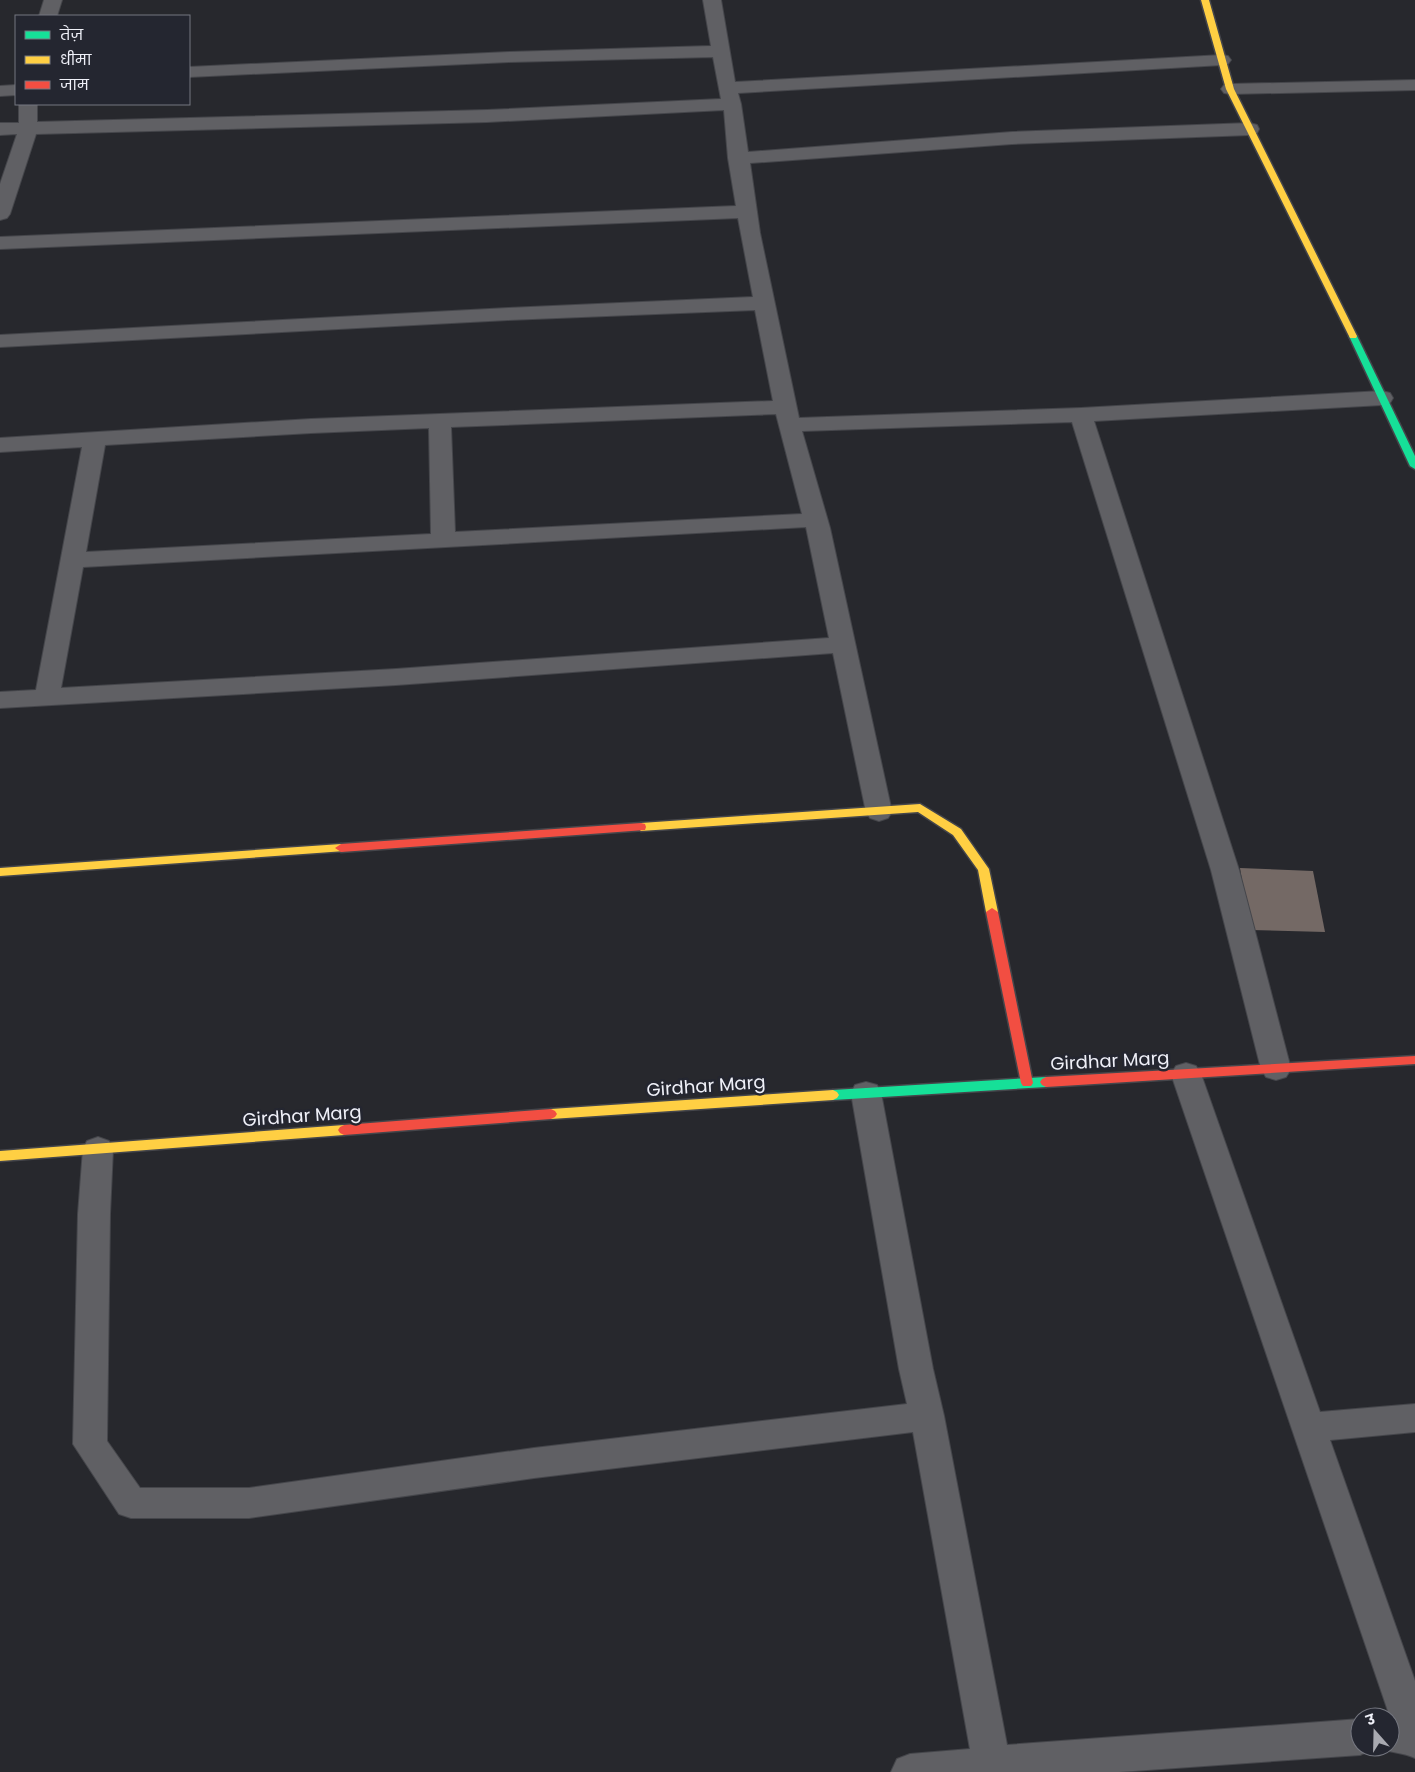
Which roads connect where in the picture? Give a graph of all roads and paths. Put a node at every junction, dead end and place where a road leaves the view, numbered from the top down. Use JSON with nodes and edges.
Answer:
{"nodes":[{"id":1,"x":52,"y":0,"type":"edge"},
{"id":2,"x":712,"y":0,"type":"edge"},
{"id":3,"x":1205,"y":0,"type":"edge"},
{"id":4,"x":48,"y":15,"type":"edge"},
{"id":5,"x":721,"y":51,"type":"junction"},
{"id":6,"x":1222,"y":60,"type":"junction"},
{"id":7,"x":190,"y":72,"type":"edge"},
{"id":8,"x":1415,"y":85,"type":"edge"},
{"id":9,"x":1230,"y":89,"type":"junction"},
{"id":10,"x":15,"y":90,"type":"edge"},
{"id":11,"x":0,"y":91,"type":"edge"},
{"id":12,"x":730,"y":96,"type":"junction"},
{"id":13,"x":28,"y":105,"type":"edge"},
{"id":14,"x":28,"y":128,"type":"junction"},
{"id":15,"x":0,"y":129,"type":"edge"},
{"id":16,"x":1250,"y":129,"type":"junction"},
{"id":17,"x":738,"y":158,"type":"junction"},
{"id":18,"x":746,"y":212,"type":"junction"},
{"id":19,"x":0,"y":214,"type":"edge"},
{"id":20,"x":0,"y":243,"type":"edge"},
{"id":21,"x":764,"y":303,"type":"junction"},
{"id":22,"x":0,"y":341,"type":"edge"},
{"id":23,"x":1382,"y":398,"type":"junction"},
{"id":24,"x":1081,"y":415,"type":"junction"},
{"id":25,"x":787,"y":416,"type":"junction"},
{"id":26,"x":440,"y":422,"type":"junction"},
{"id":27,"x":95,"y":439,"type":"junction"},
{"id":28,"x":0,"y":445,"type":"edge"},
{"id":29,"x":1415,"y":466,"type":"edge"},
{"id":30,"x":816,"y":520,"type":"junction"},
{"id":31,"x":443,"y":540,"type":"junction"},
{"id":32,"x":72,"y":560,"type":"junction"},
{"id":33,"x":843,"y":645,"type":"junction"},
{"id":34,"x":47,"y":698,"type":"junction"},
{"id":35,"x":0,"y":700,"type":"edge"},
{"id":36,"x":879,"y":812,"type":"junction"},
{"id":37,"x":0,"y":872,"type":"edge"},
{"id":38,"x":1415,"y":1060,"type":"edge"},
{"id":39,"x":1276,"y":1069,"type":"junction"},
{"id":40,"x":1186,"y":1074,"type":"junction"},
{"id":41,"x":1027,"y":1083,"type":"junction"},
{"id":42,"x":866,"y":1093,"type":"junction"},
{"id":43,"x":98,"y":1148,"type":"junction"},
{"id":44,"x":0,"y":1156,"type":"edge"},
{"id":45,"x":927,"y":1416,"type":"junction"},
{"id":46,"x":1415,"y":1418,"type":"edge"},
{"id":47,"x":1308,"y":1427,"type":"junction"},
{"id":48,"x":1406,"y":1736,"type":"edge"},
{"id":49,"x":1350,"y":1739,"type":"edge"},
{"id":50,"x":992,"y":1765,"type":"junction"},
{"id":51,"x":910,"y":1772,"type":"edge"}],
"edges":[{"from":1,"to":4,"type":"street"},
{"from":2,"to":5,"type":"street"},
{"from":3,"to":6,"type":"street"},
{"from":5,"to":7,"type":"street"},
{"from":5,"to":12,"type":"street"},
{"from":6,"to":9,"type":"street"},
{"from":6,"to":12,"type":"street"},
{"from":8,"to":9,"type":"street"},
{"from":9,"to":16,"type":"street"},
{"from":10,"to":11,"type":"street"},
{"from":12,"to":14,"type":"street"},
{"from":12,"to":17,"type":"street"},
{"from":13,"to":14,"type":"street"},
{"from":14,"to":15,"type":"street"},
{"from":14,"to":19,"type":"street"},
{"from":16,"to":17,"type":"street"},
{"from":16,"to":23,"type":"street"},
{"from":17,"to":18,"type":"street"},
{"from":18,"to":20,"type":"street"},
{"from":18,"to":21,"type":"street"},
{"from":21,"to":22,"type":"street"},
{"from":21,"to":25,"type":"street"},
{"from":23,"to":24,"type":"street"},
{"from":23,"to":29,"type":"street"},
{"from":24,"to":25,"type":"street"},
{"from":24,"to":39,"type":"street"},
{"from":25,"to":26,"type":"street"},
{"from":25,"to":30,"type":"street"},
{"from":26,"to":27,"type":"street"},
{"from":26,"to":31,"type":"street"},
{"from":27,"to":28,"type":"street"},
{"from":27,"to":32,"type":"street"},
{"from":30,"to":31,"type":"street"},
{"from":30,"to":33,"type":"street"},
{"from":31,"to":32,"type":"street"},
{"from":32,"to":34,"type":"street"},
{"from":33,"to":34,"type":"street"},
{"from":33,"to":36,"type":"street"},
{"from":34,"to":35,"type":"street"},
{"from":36,"to":37,"type":"street"},
{"from":36,"to":41,"type":"street"},
{"from":38,"to":39,"type":"street","name":"Girdhar Marg"},
{"from":39,"to":40,"type":"street","name":"Girdhar Marg"},
{"from":40,"to":41,"type":"street","name":"Girdhar Marg"},
{"from":40,"to":47,"type":"street"},
{"from":41,"to":42,"type":"street","name":"Girdhar Marg"},
{"from":42,"to":43,"type":"street","name":"Girdhar Marg"},
{"from":42,"to":45,"type":"street"},
{"from":43,"to":44,"type":"street","name":"Girdhar Marg"},
{"from":43,"to":45,"type":"street"},
{"from":45,"to":50,"type":"street"},
{"from":46,"to":47,"type":"street"},
{"from":47,"to":48,"type":"street"},
{"from":49,"to":50,"type":"street"},
{"from":50,"to":51,"type":"street"}]}
